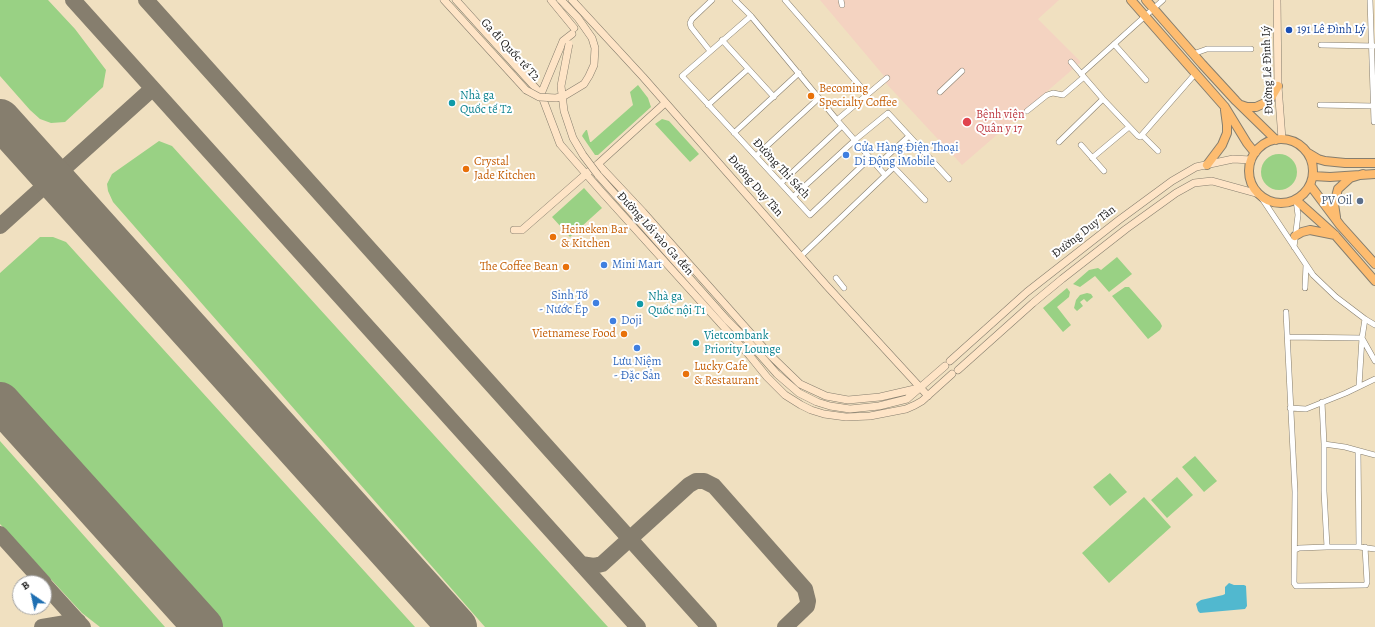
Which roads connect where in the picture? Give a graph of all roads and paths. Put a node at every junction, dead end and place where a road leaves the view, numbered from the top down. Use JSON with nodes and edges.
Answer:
{"nodes":[{"id":1,"x":444,"y":0,"type":"edge"},
{"id":2,"x":448,"y":0,"type":"edge"},
{"id":3,"x":456,"y":0,"type":"edge"},
{"id":4,"x":551,"y":0,"type":"edge"},
{"id":5,"x":561,"y":0,"type":"edge"},
{"id":6,"x":572,"y":0,"type":"edge"},
{"id":7,"x":712,"y":0,"type":"edge"},
{"id":8,"x":736,"y":0,"type":"edge"},
{"id":9,"x":785,"y":0,"type":"edge"},
{"id":10,"x":1131,"y":0,"type":"edge"},
{"id":11,"x":1146,"y":0,"type":"edge"},
{"id":12,"x":1163,"y":0,"type":"edge"},
{"id":13,"x":1277,"y":0,"type":"edge"},
{"id":14,"x":1370,"y":0,"type":"edge"},
{"id":15,"x":1154,"y":8,"type":"junction"},
{"id":16,"x":1145,"y":15,"type":"junction"},
{"id":17,"x":751,"y":16,"type":"junction"},
{"id":18,"x":587,"y":17,"type":"junction"},
{"id":19,"x":573,"y":31,"type":"junction"},
{"id":20,"x":722,"y":40,"type":"junction"},
{"id":21,"x":1114,"y":44,"type":"junction"},
{"id":22,"x":1321,"y":45,"type":"dead end"},
{"id":23,"x":1374,"y":46,"type":"edge"},
{"id":24,"x":1251,"y":49,"type":"dead end"},
{"id":25,"x":710,"y":51,"type":"junction"},
{"id":26,"x":1193,"y":54,"type":"junction"},
{"id":27,"x":1071,"y":62,"type":"dead end"},
{"id":28,"x":748,"y":69,"type":"junction"},
{"id":29,"x":962,"y":71,"type":"dead end"},
{"id":30,"x":799,"y":73,"type":"junction"},
{"id":31,"x":1195,"y":74,"type":"junction"},
{"id":32,"x":1083,"y":75,"type":"junction"},
{"id":33,"x":887,"y":78,"type":"dead end"},
{"id":34,"x":1146,"y":80,"type":"dead end"},
{"id":35,"x":1278,"y":86,"type":"junction"},
{"id":36,"x":940,"y":92,"type":"dead end"},
{"id":37,"x":541,"y":94,"type":"junction"},
{"id":38,"x":867,"y":94,"type":"junction"},
{"id":39,"x":774,"y":97,"type":"junction"},
{"id":40,"x":819,"y":98,"type":"junction"},
{"id":41,"x":1103,"y":99,"type":"junction"},
{"id":42,"x":665,"y":103,"type":"junction"},
{"id":43,"x":1239,"y":104,"type":"junction"},
{"id":44,"x":708,"y":105,"type":"junction"},
{"id":45,"x":1320,"y":105,"type":"dead end"},
{"id":46,"x":1374,"y":106,"type":"junction"},
{"id":47,"x":1225,"y":107,"type":"junction"},
{"id":48,"x":1027,"y":111,"type":"dead end"},
{"id":49,"x":837,"y":120,"type":"junction"},
{"id":50,"x":1374,"y":122,"type":"edge"},
{"id":51,"x":842,"y":126,"type":"junction"},
{"id":52,"x":1129,"y":127,"type":"junction"},
{"id":53,"x":734,"y":133,"type":"junction"},
{"id":54,"x":909,"y":136,"type":"junction"},
{"id":55,"x":1143,"y":136,"type":"junction"},
{"id":56,"x":1278,"y":139,"type":"junction"},
{"id":57,"x":855,"y":140,"type":"junction"},
{"id":58,"x":1059,"y":142,"type":"dead end"},
{"id":59,"x":1081,"y":145,"type":"dead end"},
{"id":60,"x":1303,"y":148,"type":"junction"},
{"id":61,"x":1158,"y":151,"type":"dead end"},
{"id":62,"x":756,"y":156,"type":"junction"},
{"id":63,"x":1253,"y":156,"type":"junction"},
{"id":64,"x":870,"y":158,"type":"junction"},
{"id":65,"x":1092,"y":158,"type":"junction"},
{"id":66,"x":1375,"y":163,"type":"edge"},
{"id":67,"x":598,"y":164,"type":"junction"},
{"id":68,"x":1207,"y":165,"type":"junction"},
{"id":69,"x":894,"y":167,"type":"junction"},
{"id":70,"x":1196,"y":167,"type":"junction"},
{"id":71,"x":1104,"y":172,"type":"dead end"},
{"id":72,"x":586,"y":174,"type":"junction"},
{"id":73,"x":1363,"y":174,"type":"junction"},
{"id":74,"x":1375,"y":174,"type":"edge"},
{"id":75,"x":885,"y":175,"type":"junction"},
{"id":76,"x":1313,"y":176,"type":"junction"},
{"id":77,"x":949,"y":179,"type":"dead end"},
{"id":78,"x":1198,"y":182,"type":"junction"},
{"id":79,"x":781,"y":183,"type":"junction"},
{"id":80,"x":1310,"y":185,"type":"junction"},
{"id":81,"x":1259,"y":194,"type":"junction"},
{"id":82,"x":794,"y":196,"type":"junction"},
{"id":83,"x":925,"y":200,"type":"dead end"},
{"id":84,"x":1296,"y":200,"type":"junction"},
{"id":85,"x":1340,"y":225,"type":"junction"},
{"id":86,"x":514,"y":230,"type":"dead end"},
{"id":87,"x":1335,"y":235,"type":"junction"},
{"id":88,"x":1295,"y":236,"type":"junction"},
{"id":89,"x":1294,"y":247,"type":"junction"},
{"id":90,"x":801,"y":256,"type":"junction"},
{"id":91,"x":1375,"y":264,"type":"edge"},
{"id":92,"x":1306,"y":266,"type":"junction"},
{"id":93,"x":836,"y":278,"type":"dead end"},
{"id":94,"x":1375,"y":281,"type":"edge"},
{"id":95,"x":844,"y":288,"type":"dead end"},
{"id":96,"x":1305,"y":288,"type":"dead end"},
{"id":97,"x":1286,"y":312,"type":"dead end"},
{"id":98,"x":1365,"y":319,"type":"junction"},
{"id":99,"x":1375,"y":325,"type":"edge"},
{"id":100,"x":986,"y":330,"type":"junction"},
{"id":101,"x":1287,"y":337,"type":"junction"},
{"id":102,"x":993,"y":338,"type":"junction"},
{"id":103,"x":1362,"y":338,"type":"junction"},
{"id":104,"x":1375,"y":361,"type":"edge"},
{"id":105,"x":1375,"y":378,"type":"edge"},
{"id":106,"x":1359,"y":386,"type":"junction"},
{"id":107,"x":921,"y":387,"type":"junction"},
{"id":108,"x":928,"y":396,"type":"junction"},
{"id":109,"x":1322,"y":402,"type":"junction"},
{"id":110,"x":1290,"y":408,"type":"junction"},
{"id":111,"x":1324,"y":444,"type":"junction"},
{"id":112,"x":1358,"y":451,"type":"junction"},
{"id":113,"x":1375,"y":455,"type":"edge"},
{"id":114,"x":1327,"y":547,"type":"junction"},
{"id":115,"x":1359,"y":547,"type":"junction"},
{"id":116,"x":1365,"y":548,"type":"junction"},
{"id":117,"x":1375,"y":549,"type":"edge"},
{"id":118,"x":1295,"y":550,"type":"junction"}],
"edges":[{"from":1,"to":5,"type":"street","name":"Ga đi Quốc tế T2","bridge":true},
{"from":2,"to":37,"type":"street","name":"Ga đi Quốc tế T2"},
{"from":3,"to":37,"type":"street","name":"Đường Lối vào Ga đến"},
{"from":4,"to":19,"type":"street"},
{"from":6,"to":18,"type":"street","name":"Đường Duy Tân"},
{"from":7,"to":25,"type":"street"},
{"from":8,"to":17,"type":"street"},
{"from":9,"to":38,"type":"street"},
{"from":10,"to":16,"type":"main road"},
{"from":11,"to":15,"type":"main road"},
{"from":12,"to":15,"type":"street"},
{"from":13,"to":35,"type":"street","name":"Đường Lê Đình Lý"},
{"from":14,"to":23,"type":"street"},
{"from":15,"to":16,"type":"street"},
{"from":15,"to":26,"type":"main road"},
{"from":16,"to":21,"type":"street"},
{"from":16,"to":31,"type":"main road"},
{"from":17,"to":20,"type":"street"},
{"from":17,"to":30,"type":"street"},
{"from":18,"to":19,"type":"street"},
{"from":18,"to":42,"type":"street","name":"Đường Duy Tân"},
{"from":19,"to":37,"type":"street"},
{"from":19,"to":107,"type":"street","bridge":true},
{"from":20,"to":25,"type":"street"},
{"from":20,"to":28,"type":"street"},
{"from":21,"to":32,"type":"street"},
{"from":21,"to":34,"type":"street"},
{"from":22,"to":23,"type":"street"},
{"from":23,"to":46,"type":"street"},
{"from":24,"to":26,"type":"street"},
{"from":25,"to":44,"type":"street","name":"Đường Thi Sách"},
{"from":26,"to":43,"type":"main road"},
{"from":27,"to":32,"type":"street"},
{"from":28,"to":39,"type":"street"},
{"from":28,"to":44,"type":"street"},
{"from":29,"to":36,"type":"street"},
{"from":30,"to":39,"type":"street"},
{"from":30,"to":40,"type":"street"},
{"from":31,"to":47,"type":"main road"},
{"from":31,"to":55,"type":"street"},
{"from":32,"to":41,"type":"street"},
{"from":32,"to":48,"type":"street"},
{"from":33,"to":38,"type":"street"},
{"from":35,"to":43,"type":"main road"},
{"from":35,"to":56,"type":"street","name":"Đường Lê Đình Lý"},
{"from":37,"to":72,"type":"street","name":"Đường Lối vào Ga đến"},
{"from":38,"to":49,"type":"street"},
{"from":39,"to":53,"type":"street"},
{"from":40,"to":49,"type":"street"},
{"from":40,"to":62,"type":"street"},
{"from":41,"to":52,"type":"street"},
{"from":41,"to":58,"type":"street"},
{"from":42,"to":67,"type":"street"},
{"from":42,"to":90,"type":"street","name":"Đường Duy Tân"},
{"from":43,"to":56,"type":"main road"},
{"from":44,"to":53,"type":"street","name":"Đường Thi Sách"},
{"from":45,"to":46,"type":"street"},
{"from":46,"to":50,"type":"street"},
{"from":47,"to":63,"type":"main road"},
{"from":47,"to":68,"type":"main road"},
{"from":49,"to":51,"type":"street"},
{"from":51,"to":57,"type":"street"},
{"from":51,"to":79,"type":"street"},
{"from":52,"to":55,"type":"street"},
{"from":52,"to":65,"type":"street"},
{"from":53,"to":62,"type":"street","name":"Đường Thi Sách"},
{"from":54,"to":57,"type":"street"},
{"from":54,"to":69,"type":"street"},
{"from":54,"to":77,"type":"street"},
{"from":55,"to":61,"type":"street"},
{"from":56,"to":60,"type":"main road"},
{"from":56,"to":63,"type":"main road"},
{"from":57,"to":64,"type":"street"},
{"from":57,"to":82,"type":"street"},
{"from":59,"to":65,"type":"street"},
{"from":60,"to":66,"type":"main road"},
{"from":60,"to":76,"type":"main road"},
{"from":62,"to":79,"type":"street","name":"Đường Thi Sách"},
{"from":63,"to":68,"type":"street","name":"Đường Duy Tân"},
{"from":63,"to":81,"type":"main road"},
{"from":64,"to":75,"type":"street"},
{"from":64,"to":82,"type":"street","name":"Đường Thi Sách"},
{"from":65,"to":71,"type":"street"},
{"from":67,"to":72,"type":"street"},
{"from":67,"to":107,"type":"street"},
{"from":68,"to":70,"type":"street","name":"Đường Duy Tân"},
{"from":69,"to":75,"type":"street"},
{"from":69,"to":83,"type":"street"},
{"from":70,"to":78,"type":"street"},
{"from":70,"to":100,"type":"street","name":"Đường Duy Tân"},
{"from":72,"to":86,"type":"street"},
{"from":72,"to":108,"type":"street","name":"Đường Lối vào Ga đến"},
{"from":73,"to":74,"type":"main road"},
{"from":73,"to":76,"type":"main road"},
{"from":73,"to":85,"type":"main road"},
{"from":75,"to":90,"type":"street"},
{"from":76,"to":80,"type":"main road"},
{"from":78,"to":81,"type":"street","name":"Đường Duy Tân"},
{"from":78,"to":102,"type":"street","name":"Đường Duy Tân"},
{"from":79,"to":82,"type":"street","name":"Đường Thi Sách"},
{"from":80,"to":84,"type":"main road"},
{"from":80,"to":85,"type":"main road"},
{"from":81,"to":84,"type":"main road"},
{"from":81,"to":89,"type":"street"},
{"from":84,"to":87,"type":"main road"},
{"from":84,"to":88,"type":"street"},
{"from":85,"to":91,"type":"main road"},
{"from":87,"to":88,"type":"main road"},
{"from":87,"to":94,"type":"main road"},
{"from":88,"to":89,"type":"street"},
{"from":89,"to":92,"type":"street"},
{"from":90,"to":107,"type":"street","name":"Đường Duy Tân"},
{"from":92,"to":96,"type":"street"},
{"from":92,"to":98,"type":"street"},
{"from":93,"to":95,"type":"street"},
{"from":97,"to":101,"type":"street"},
{"from":98,"to":99,"type":"street"},
{"from":98,"to":103,"type":"street"},
{"from":100,"to":102,"type":"street"},
{"from":100,"to":107,"type":"street","name":"Đường Duy Tân"},
{"from":101,"to":103,"type":"street"},
{"from":101,"to":110,"type":"street"},
{"from":102,"to":108,"type":"street","name":"Đường Duy Tân"},
{"from":103,"to":104,"type":"street"},
{"from":103,"to":106,"type":"street"},
{"from":105,"to":106,"type":"street"},
{"from":106,"to":109,"type":"street"},
{"from":107,"to":108,"type":"street","name":"Đường Duy Tân"},
{"from":109,"to":110,"type":"street"},
{"from":109,"to":111,"type":"street"},
{"from":110,"to":118,"type":"street"},
{"from":111,"to":112,"type":"street"},
{"from":111,"to":114,"type":"street"},
{"from":112,"to":113,"type":"street"},
{"from":112,"to":115,"type":"street"},
{"from":114,"to":115,"type":"street"},
{"from":114,"to":118,"type":"street"},
{"from":115,"to":116,"type":"street"},
{"from":116,"to":117,"type":"street"},
{"from":116,"to":118,"type":"street"}]}
